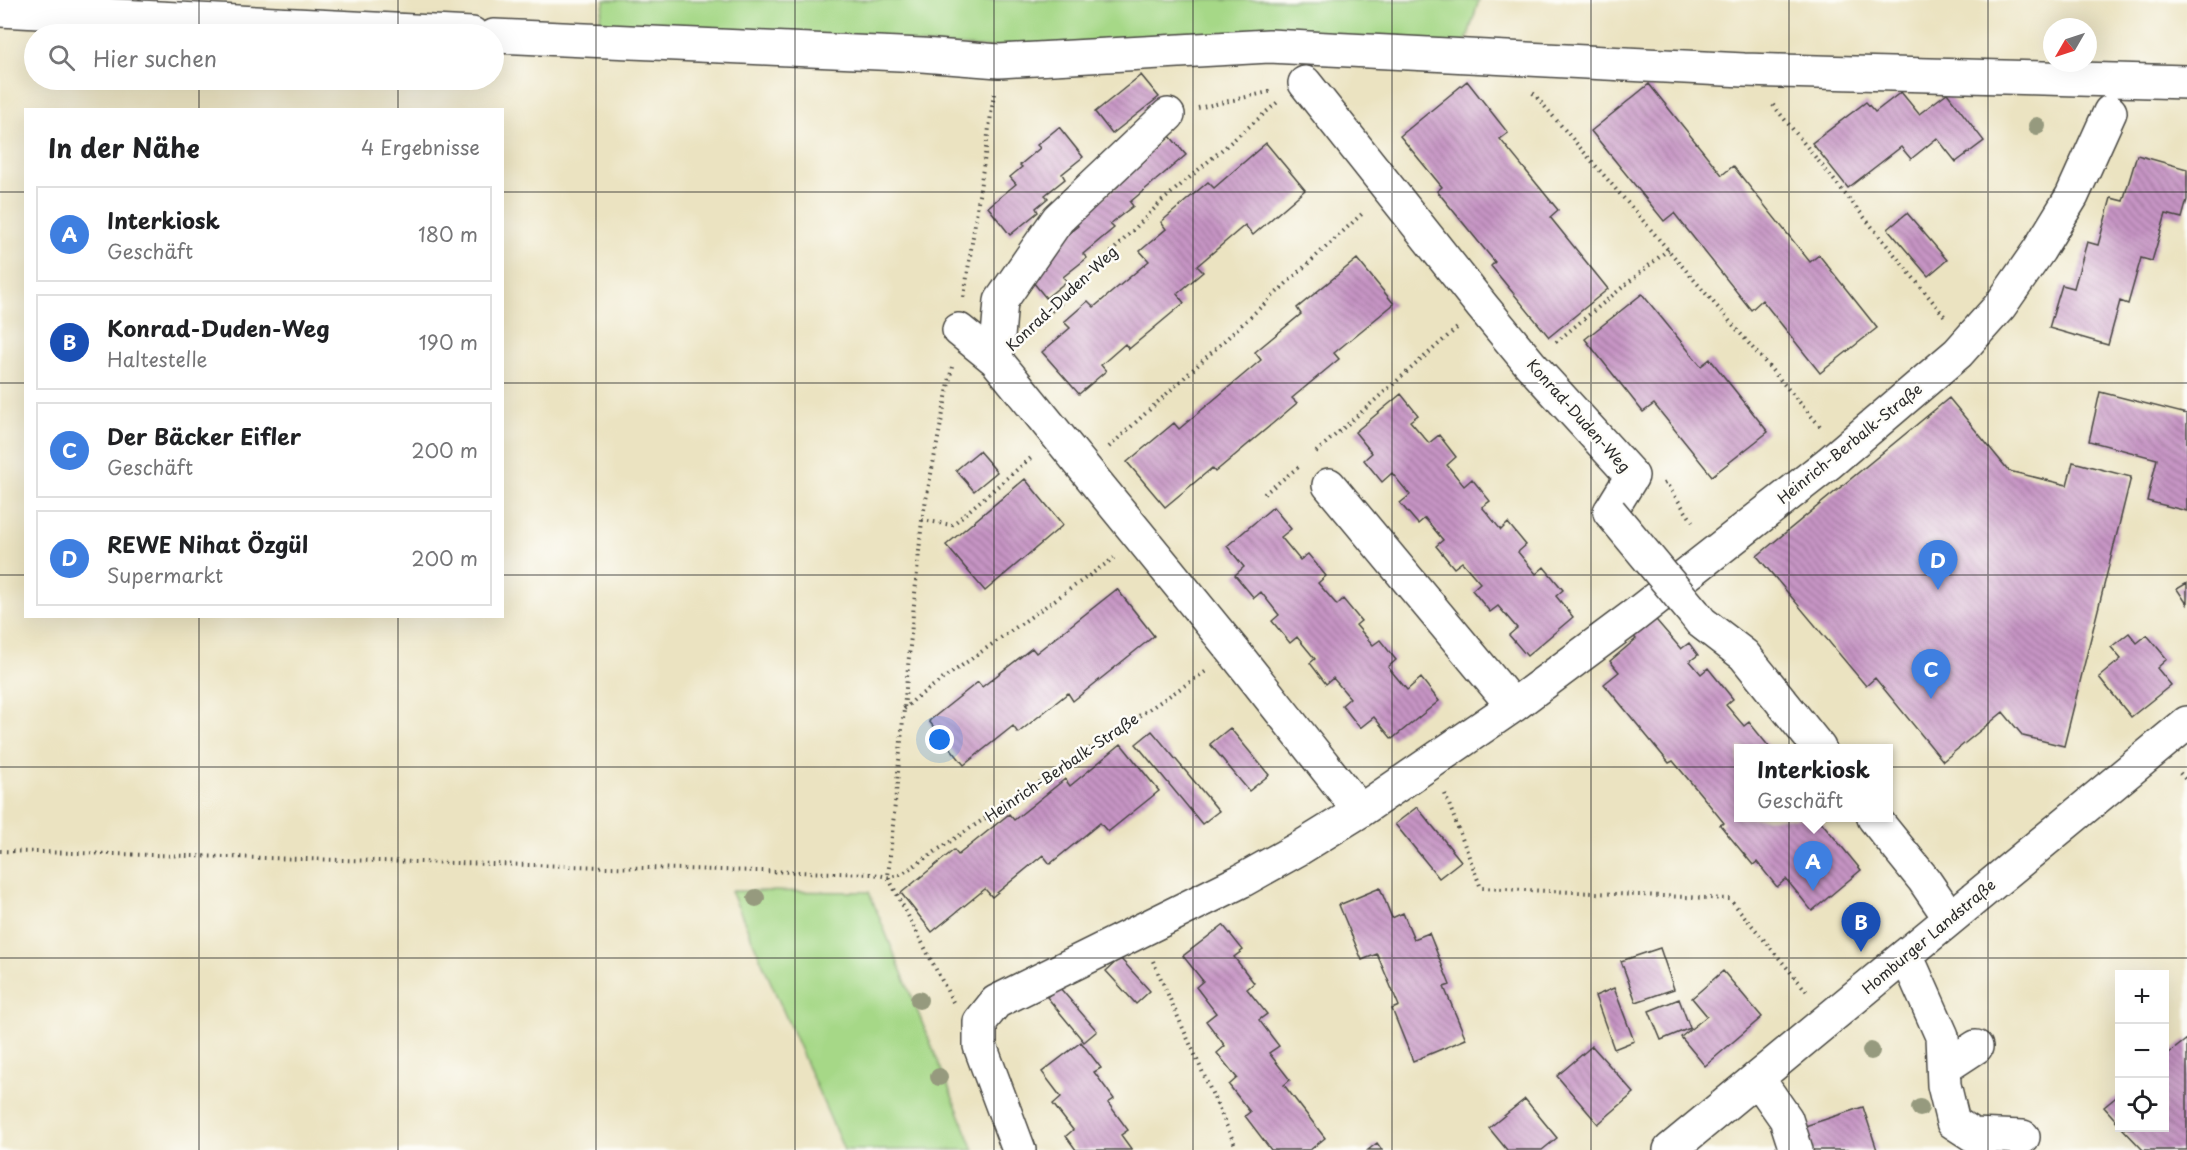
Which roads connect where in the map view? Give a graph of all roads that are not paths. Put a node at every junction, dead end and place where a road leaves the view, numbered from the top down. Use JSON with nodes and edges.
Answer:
{"nodes":[{"id":1,"x":0,"y":10,"type":"edge"},
{"id":2,"x":275,"y":24,"type":"edge"},
{"id":3,"x":504,"y":36,"type":"edge"},
{"id":4,"x":2181,"y":82,"type":"edge"},
{"id":5,"x":1302,"y":84,"type":"road end"},
{"id":6,"x":2110,"y":112,"type":"dead end"},
{"id":7,"x":1168,"y":115,"type":"road end"},
{"id":8,"x":959,"y":330,"type":"road end"},
{"id":9,"x":996,"y":360,"type":"junction"},
{"id":10,"x":1329,"y":486,"type":"dead end"},
{"id":11,"x":1513,"y":706,"type":"junction"},
{"id":12,"x":2187,"y":723,"type":"edge"},
{"id":13,"x":1816,"y":744,"type":"edge"},
{"id":14,"x":1360,"y":811,"type":"junction"},
{"id":15,"x":1877,"y":822,"type":"edge"},
{"id":16,"x":1950,"y":918,"type":"junction"},
{"id":17,"x":1906,"y":955,"type":"junction"},
{"id":18,"x":1976,"y":1047,"type":"dead end"},
{"id":19,"x":1944,"y":1068,"type":"junction"},
{"id":20,"x":1758,"y":1079,"type":"junction"},
{"id":21,"x":1955,"y":1136,"type":"edge"},
{"id":22,"x":2023,"y":1137,"type":"dead end"},
{"id":23,"x":1019,"y":1150,"type":"edge"},
{"id":24,"x":1670,"y":1150,"type":"edge"},
{"id":25,"x":1796,"y":1150,"type":"edge"}],
"edges":[{"from":1,"to":2,"type":"street"},
{"from":3,"to":4,"type":"street"},
{"from":5,"to":13,"type":"street","name":"Konrad-Duden-Weg","bridge":true},
{"from":6,"to":11,"type":"street","name":"Heinrich-Berbalk-Straße"},
{"from":7,"to":9,"type":"street","name":"Konrad-Duden-Weg"},
{"from":8,"to":9,"type":"street"},
{"from":9,"to":14,"type":"street"},
{"from":10,"to":11,"type":"street"},
{"from":11,"to":14,"type":"street","name":"Heinrich-Berbalk-Straße"},
{"from":12,"to":16,"type":"street","name":"Homburger Landstraße"},
{"from":14,"to":23,"type":"street","name":"Heinrich-Berbalk-Straße"},
{"from":15,"to":16,"type":"street"},
{"from":16,"to":17,"type":"street","name":"Homburger Landstraße"},
{"from":17,"to":19,"type":"street"},
{"from":17,"to":20,"type":"street","name":"Homburger Landstraße"},
{"from":18,"to":19,"type":"street"},
{"from":19,"to":21,"type":"street"},
{"from":20,"to":24,"type":"street","name":"Homburger Landstraße"},
{"from":20,"to":25,"type":"street"},
{"from":21,"to":22,"type":"street"}]}
